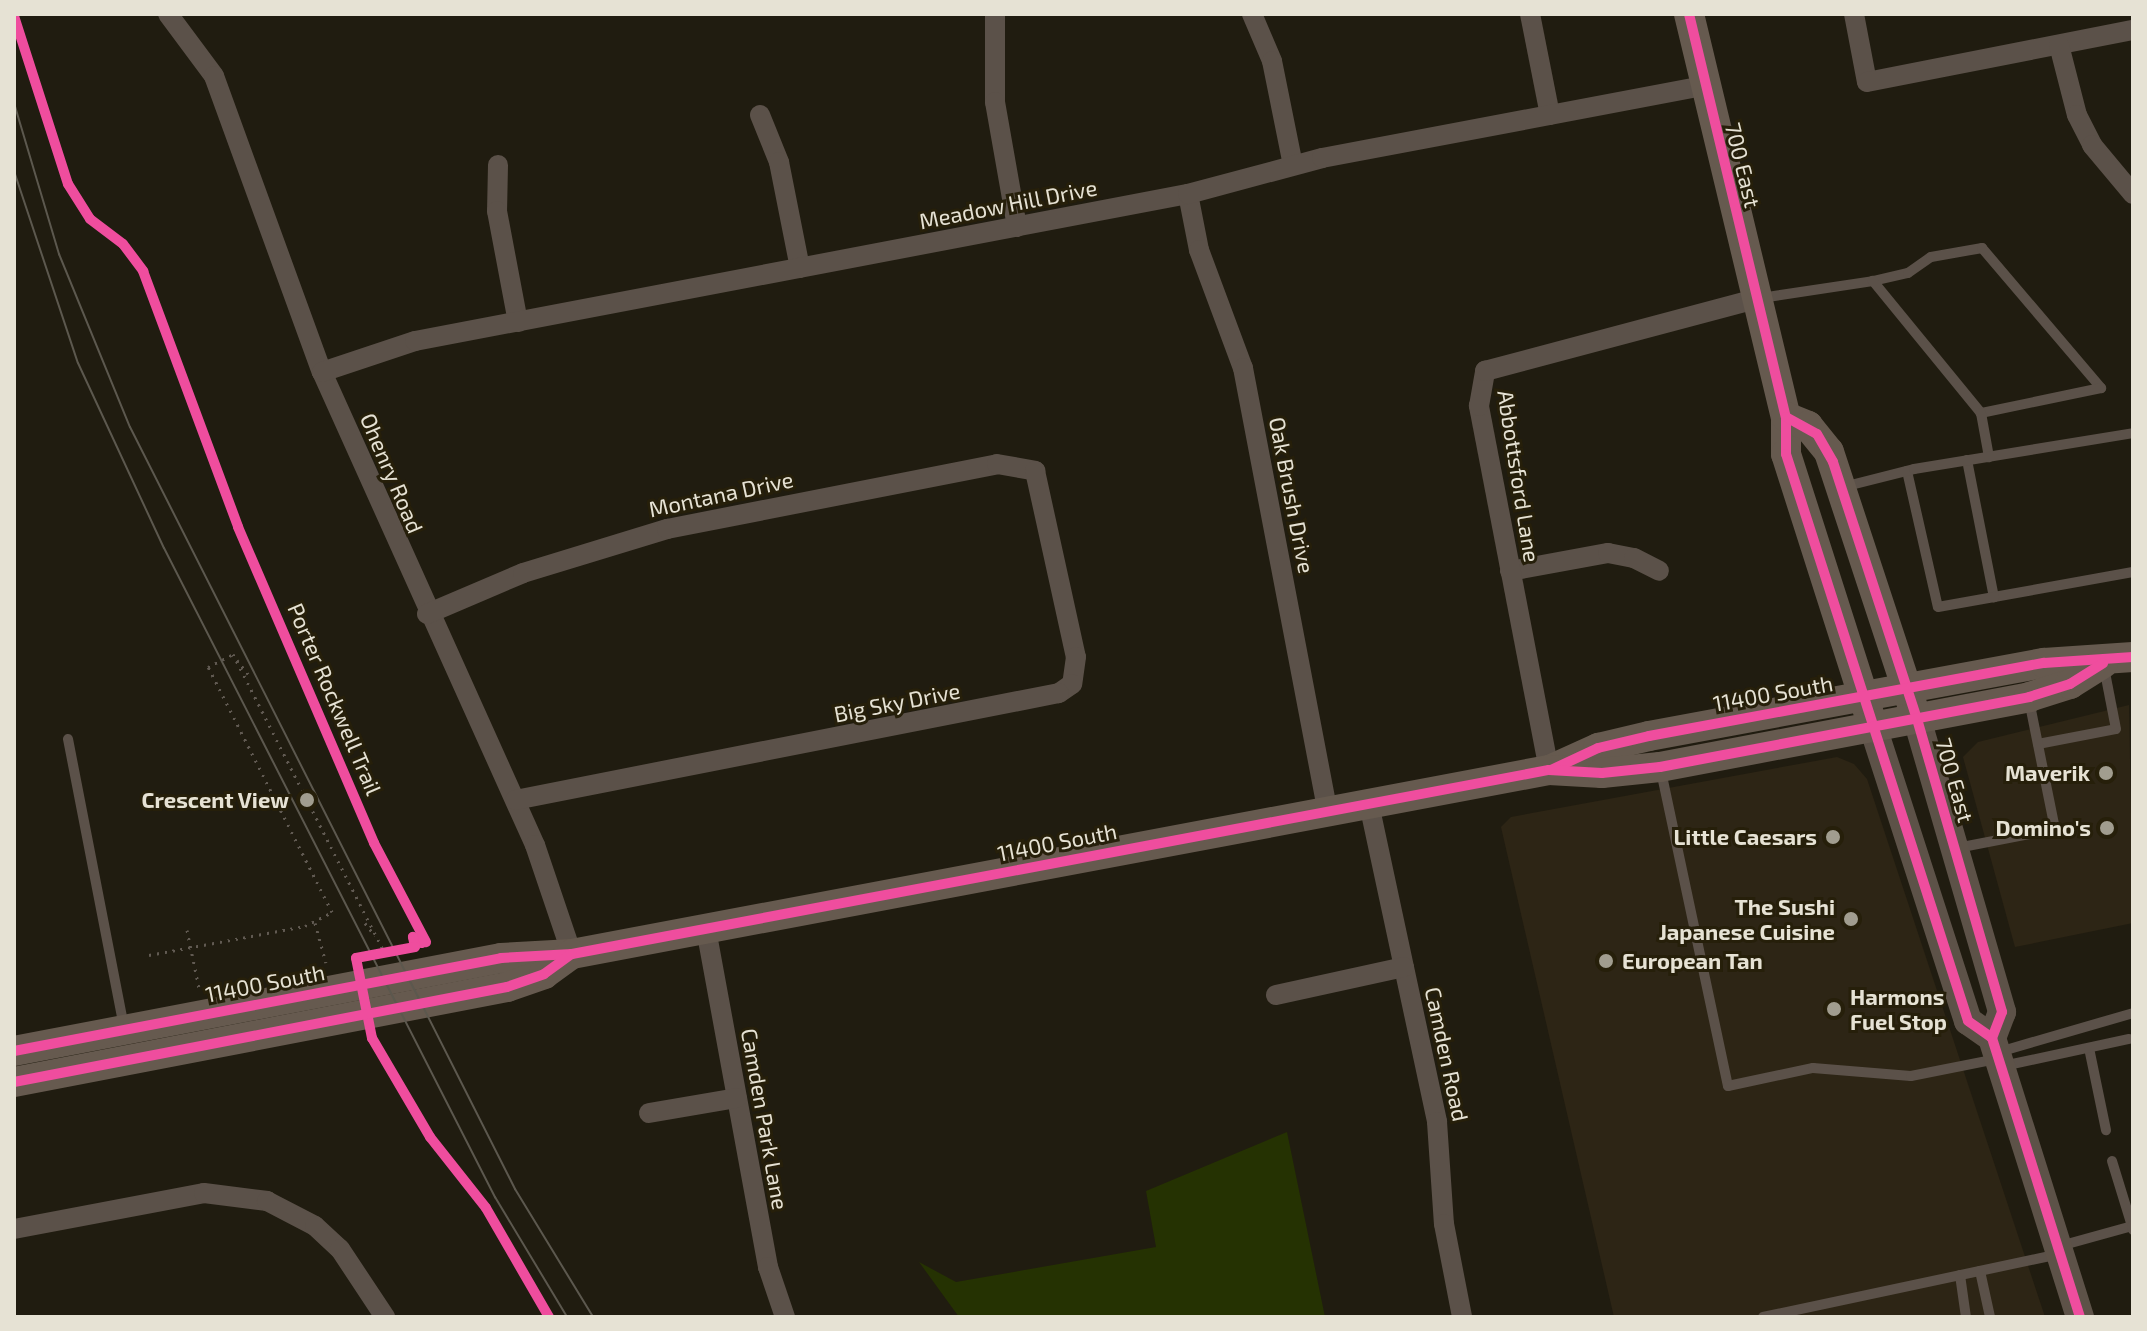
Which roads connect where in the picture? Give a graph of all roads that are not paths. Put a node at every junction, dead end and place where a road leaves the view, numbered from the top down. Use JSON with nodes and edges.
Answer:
{"nodes":[{"id":1,"x":168,"y":14,"type":"edge"},
{"id":2,"x":995,"y":14,"type":"edge"},
{"id":3,"x":1252,"y":14,"type":"edge"},
{"id":4,"x":1530,"y":14,"type":"edge"},
{"id":5,"x":1689,"y":14,"type":"edge"},
{"id":6,"x":1854,"y":14,"type":"edge"},
{"id":7,"x":2133,"y":30,"type":"edge"},
{"id":8,"x":2059,"y":45,"type":"junction"},
{"id":9,"x":1704,"y":86,"type":"junction"},
{"id":10,"x":760,"y":115,"type":"dead end"},
{"id":11,"x":1550,"y":115,"type":"junction"},
{"id":12,"x":498,"y":165,"type":"dead end"},
{"id":13,"x":1293,"y":165,"type":"junction"},
{"id":14,"x":1188,"y":194,"type":"junction"},
{"id":15,"x":2133,"y":194,"type":"edge"},
{"id":16,"x":1017,"y":227,"type":"junction"},
{"id":17,"x":800,"y":268,"type":"junction"},
{"id":18,"x":1873,"y":281,"type":"junction"},
{"id":19,"x":1755,"y":299,"type":"junction"},
{"id":20,"x":518,"y":322,"type":"junction"},
{"id":21,"x":322,"y":372,"type":"junction"},
{"id":22,"x":1981,"y":413,"type":"junction"},
{"id":23,"x":1786,"y":417,"type":"junction"},
{"id":24,"x":2133,"y":433,"type":"edge"},
{"id":25,"x":1989,"y":457,"type":"junction"},
{"id":26,"x":1967,"y":460,"type":"junction"},
{"id":27,"x":1035,"y":471,"type":"joint"},
{"id":28,"x":1907,"y":471,"type":"junction"},
{"id":29,"x":1841,"y":488,"type":"junction"},
{"id":30,"x":1510,"y":571,"type":"junction"},
{"id":31,"x":1659,"y":571,"type":"dead end"},
{"id":32,"x":2133,"y":572,"type":"edge"},
{"id":33,"x":1994,"y":597,"type":"junction"},
{"id":34,"x":427,"y":614,"type":"junction"},
{"id":35,"x":2133,"y":657,"type":"edge"},
{"id":36,"x":2103,"y":663,"type":"junction"},
{"id":37,"x":1907,"y":688,"type":"junction"},
{"id":38,"x":1863,"y":697,"type":"junction"},
{"id":39,"x":2029,"y":697,"type":"junction"},
{"id":40,"x":1917,"y":719,"type":"junction"},
{"id":41,"x":1873,"y":727,"type":"junction"},
{"id":42,"x":68,"y":739,"type":"dead end"},
{"id":43,"x":2038,"y":744,"type":"junction"},
{"id":44,"x":1660,"y":767,"type":"junction"},
{"id":45,"x":1549,"y":770,"type":"junction"},
{"id":46,"x":515,"y":800,"type":"junction"},
{"id":47,"x":1369,"y":804,"type":"junction"},
{"id":48,"x":1328,"y":812,"type":"junction"},
{"id":49,"x":1955,"y":849,"type":"junction"},
{"id":50,"x":706,"y":929,"type":"junction"},
{"id":51,"x":572,"y":954,"type":"junction"},
{"id":52,"x":1404,"y":967,"type":"junction"},
{"id":53,"x":1276,"y":995,"type":"dead end"},
{"id":54,"x":2133,"y":1013,"type":"edge"},
{"id":55,"x":124,"y":1030,"type":"junction"},
{"id":56,"x":2129,"y":1039,"type":"dead end"},
{"id":57,"x":2089,"y":1048,"type":"junction"},
{"id":58,"x":14,"y":1051,"type":"edge"},
{"id":59,"x":1997,"y":1054,"type":"junction"},
{"id":60,"x":130,"y":1060,"type":"junction"},
{"id":61,"x":14,"y":1082,"type":"edge"},
{"id":62,"x":737,"y":1098,"type":"junction"},
{"id":63,"x":649,"y":1113,"type":"dead end"},
{"id":64,"x":2106,"y":1130,"type":"dead end"},
{"id":65,"x":2112,"y":1161,"type":"dead end"},
{"id":66,"x":2132,"y":1228,"type":"edge"},
{"id":67,"x":14,"y":1229,"type":"edge"},
{"id":68,"x":2059,"y":1250,"type":"junction"},
{"id":69,"x":1980,"y":1271,"type":"junction"},
{"id":70,"x":1960,"y":1275,"type":"junction"},
{"id":71,"x":385,"y":1317,"type":"edge"},
{"id":72,"x":785,"y":1317,"type":"edge"},
{"id":73,"x":1462,"y":1317,"type":"edge"},
{"id":74,"x":1763,"y":1317,"type":"edge"},
{"id":75,"x":1966,"y":1317,"type":"edge"},
{"id":76,"x":1990,"y":1317,"type":"edge"},
{"id":77,"x":2080,"y":1317,"type":"edge"}],
"edges":[{"from":1,"to":21,"type":"street","name":"Ohenry Road"},
{"from":2,"to":16,"type":"street"},
{"from":3,"to":13,"type":"street"},
{"from":4,"to":11,"type":"street"},
{"from":5,"to":9,"type":"main road","name":"700 East"},
{"from":6,"to":8,"type":"street"},
{"from":7,"to":8,"type":"street"},
{"from":8,"to":15,"type":"street"},
{"from":9,"to":11,"type":"street","name":"Meadow Hill Drive"},
{"from":9,"to":19,"type":"main road","name":"700 East"},
{"from":10,"to":17,"type":"street"},
{"from":11,"to":13,"type":"street","name":"Meadow Hill Drive"},
{"from":12,"to":20,"type":"street"},
{"from":13,"to":14,"type":"street","name":"Meadow Hill Drive"},
{"from":14,"to":16,"type":"street","name":"Meadow Hill Drive"},
{"from":14,"to":48,"type":"street","name":"Oak Brush Drive"},
{"from":16,"to":17,"type":"street","name":"Meadow Hill Drive"},
{"from":17,"to":20,"type":"street","name":"Meadow Hill Drive"},
{"from":18,"to":19,"type":"lane"},
{"from":18,"to":22,"type":"lane"},
{"from":18,"to":22,"type":"lane"},
{"from":19,"to":23,"type":"main road","name":"700 East"},
{"from":19,"to":30,"type":"street","name":"Abbottsford Lane"},
{"from":20,"to":21,"type":"street","name":"Meadow Hill Drive"},
{"from":21,"to":34,"type":"street","name":"Ohenry Road"},
{"from":22,"to":25,"type":"lane"},
{"from":23,"to":29,"type":"main road","name":"700 East"},
{"from":23,"to":38,"type":"main road","name":"700 East"},
{"from":24,"to":25,"type":"lane"},
{"from":25,"to":26,"type":"lane"},
{"from":26,"to":28,"type":"lane"},
{"from":26,"to":33,"type":"lane"},
{"from":27,"to":34,"type":"street","name":"Montana Drive"},
{"from":27,"to":46,"type":"street","name":"Big Sky Drive"},
{"from":28,"to":29,"type":"lane"},
{"from":28,"to":33,"type":"lane"},
{"from":29,"to":37,"type":"main road","name":"700 East"},
{"from":30,"to":31,"type":"street"},
{"from":30,"to":45,"type":"street","name":"Abbottsford Lane"},
{"from":32,"to":33,"type":"lane"},
{"from":34,"to":46,"type":"street","name":"Ohenry Road"},
{"from":35,"to":36,"type":"main road","name":"11400 South"},
{"from":36,"to":37,"type":"main road","name":"11400 South"},
{"from":36,"to":39,"type":"main road","name":"11400 South"},
{"from":36,"to":43,"type":"lane"},
{"from":37,"to":38,"type":"main road","name":"11400 South"},
{"from":37,"to":40,"type":"main road","name":"700 East"},
{"from":38,"to":41,"type":"main road","name":"700 East"},
{"from":38,"to":45,"type":"main road","name":"11400 South"},
{"from":39,"to":40,"type":"main road","name":"11400 South"},
{"from":39,"to":43,"type":"lane"},
{"from":40,"to":41,"type":"main road","name":"11400 South"},
{"from":40,"to":49,"type":"main road","name":"700 East"},
{"from":41,"to":44,"type":"main road","name":"11400 South"},
{"from":41,"to":59,"type":"main road","name":"700 East"},
{"from":42,"to":55,"type":"lane"},
{"from":43,"to":49,"type":"lane"},
{"from":44,"to":45,"type":"main road","name":"11400 South"},
{"from":44,"to":59,"type":"lane"},
{"from":45,"to":47,"type":"main road","name":"11400 South"},
{"from":46,"to":51,"type":"street","name":"Ohenry Road"},
{"from":47,"to":48,"type":"main road","name":"11400 South"},
{"from":47,"to":52,"type":"street","name":"Camden Road"},
{"from":48,"to":50,"type":"main road","name":"11400 South"},
{"from":49,"to":59,"type":"main road","name":"700 East"},
{"from":50,"to":51,"type":"main road","name":"11400 South"},
{"from":50,"to":62,"type":"street","name":"Camden Park Lane"},
{"from":51,"to":55,"type":"main road","name":"11400 South"},
{"from":51,"to":60,"type":"main road","name":"11400 South"},
{"from":52,"to":53,"type":"street"},
{"from":52,"to":73,"type":"street","name":"Camden Road"},
{"from":54,"to":59,"type":"lane"},
{"from":55,"to":58,"type":"main road","name":"11400 South"},
{"from":55,"to":60,"type":"lane"},
{"from":56,"to":57,"type":"lane"},
{"from":57,"to":59,"type":"lane"},
{"from":57,"to":64,"type":"lane"},
{"from":59,"to":68,"type":"main road","name":"700 East"},
{"from":60,"to":61,"type":"main road","name":"11400 South"},
{"from":62,"to":63,"type":"street"},
{"from":62,"to":72,"type":"street","name":"Camden Park Lane"},
{"from":65,"to":66,"type":"lane"},
{"from":66,"to":68,"type":"lane"},
{"from":67,"to":71,"type":"street"},
{"from":68,"to":69,"type":"lane"},
{"from":68,"to":77,"type":"main road","name":"700 East"},
{"from":69,"to":70,"type":"lane"},
{"from":69,"to":76,"type":"lane"},
{"from":70,"to":74,"type":"lane"},
{"from":70,"to":75,"type":"lane"}]}
